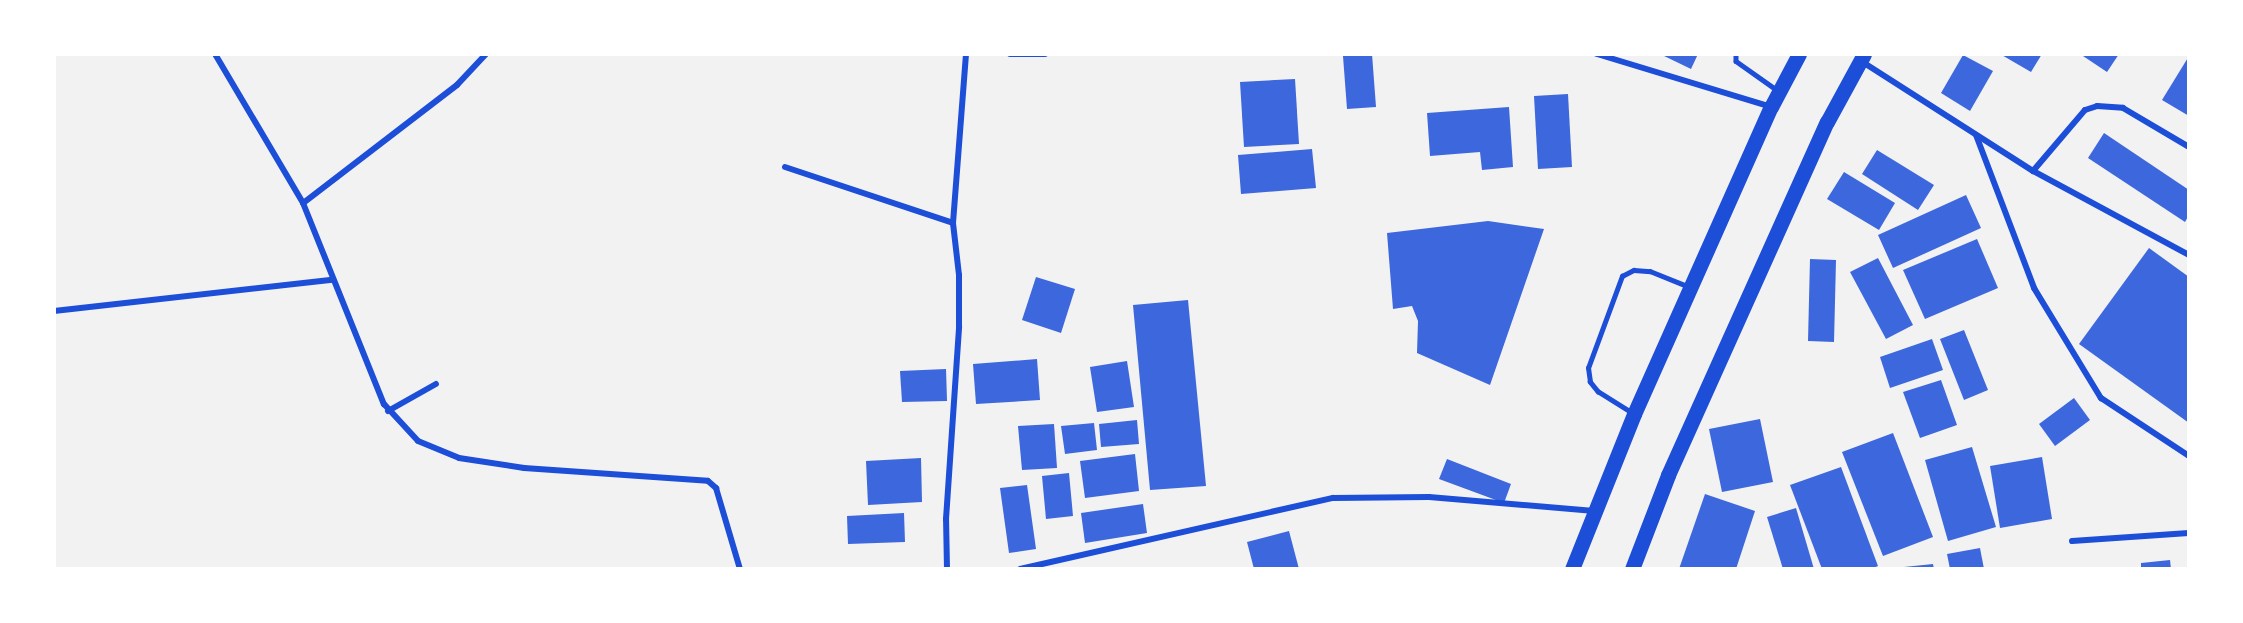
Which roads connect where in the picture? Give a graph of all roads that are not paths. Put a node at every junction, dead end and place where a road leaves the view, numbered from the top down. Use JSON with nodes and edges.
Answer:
{"nodes":[{"id":1,"x":215,"y":54,"type":"edge"},
{"id":2,"x":486,"y":54,"type":"edge"},
{"id":3,"x":966,"y":54,"type":"edge"},
{"id":4,"x":1010,"y":54,"type":"edge"},
{"id":5,"x":1046,"y":54,"type":"edge"},
{"id":6,"x":1597,"y":54,"type":"edge"},
{"id":7,"x":1736,"y":54,"type":"edge"},
{"id":8,"x":1799,"y":54,"type":"edge"},
{"id":9,"x":1862,"y":57,"type":"edge"},
{"id":10,"x":1779,"y":92,"type":"junction"},
{"id":11,"x":1771,"y":107,"type":"junction"},
{"id":12,"x":1975,"y":134,"type":"junction"},
{"id":13,"x":2189,"y":147,"type":"edge"},
{"id":14,"x":785,"y":167,"type":"dead end"},
{"id":15,"x":2033,"y":171,"type":"junction"},
{"id":16,"x":303,"y":203,"type":"junction"},
{"id":17,"x":953,"y":223,"type":"junction"},
{"id":18,"x":2189,"y":255,"type":"edge"},
{"id":19,"x":332,"y":280,"type":"junction"},
{"id":20,"x":1690,"y":287,"type":"junction"},
{"id":21,"x":54,"y":311,"type":"edge"},
{"id":22,"x":436,"y":384,"type":"dead end"},
{"id":23,"x":388,"y":411,"type":"junction"},
{"id":24,"x":1634,"y":414,"type":"junction"},
{"id":25,"x":2189,"y":456,"type":"edge"},
{"id":26,"x":1595,"y":511,"type":"junction"},
{"id":27,"x":2189,"y":533,"type":"edge"},
{"id":28,"x":2072,"y":541,"type":"dead end"},
{"id":29,"x":740,"y":569,"type":"edge"},
{"id":30,"x":947,"y":569,"type":"edge"},
{"id":31,"x":1020,"y":569,"type":"edge"},
{"id":32,"x":1572,"y":569,"type":"edge"},
{"id":33,"x":1632,"y":569,"type":"edge"}],
"edges":[{"from":1,"to":16,"type":"street"},
{"from":2,"to":16,"type":"street"},
{"from":3,"to":17,"type":"street"},
{"from":4,"to":5,"type":"street"},
{"from":6,"to":11,"type":"street"},
{"from":7,"to":10,"type":"lane"},
{"from":8,"to":10,"type":"main road"},
{"from":9,"to":12,"type":"street"},
{"from":9,"to":33,"type":"main road"},
{"from":10,"to":11,"type":"main road"},
{"from":11,"to":20,"type":"main road"},
{"from":12,"to":15,"type":"street"},
{"from":12,"to":25,"type":"street"},
{"from":13,"to":15,"type":"street"},
{"from":14,"to":17,"type":"street"},
{"from":15,"to":18,"type":"street"},
{"from":16,"to":19,"type":"street"},
{"from":17,"to":30,"type":"street"},
{"from":19,"to":21,"type":"street"},
{"from":19,"to":23,"type":"street"},
{"from":20,"to":24,"type":"main road"},
{"from":20,"to":24,"type":"lane"},
{"from":22,"to":23,"type":"street"},
{"from":23,"to":29,"type":"street"},
{"from":24,"to":26,"type":"main road"},
{"from":26,"to":31,"type":"street"},
{"from":26,"to":32,"type":"main road"},
{"from":27,"to":28,"type":"street"}]}
